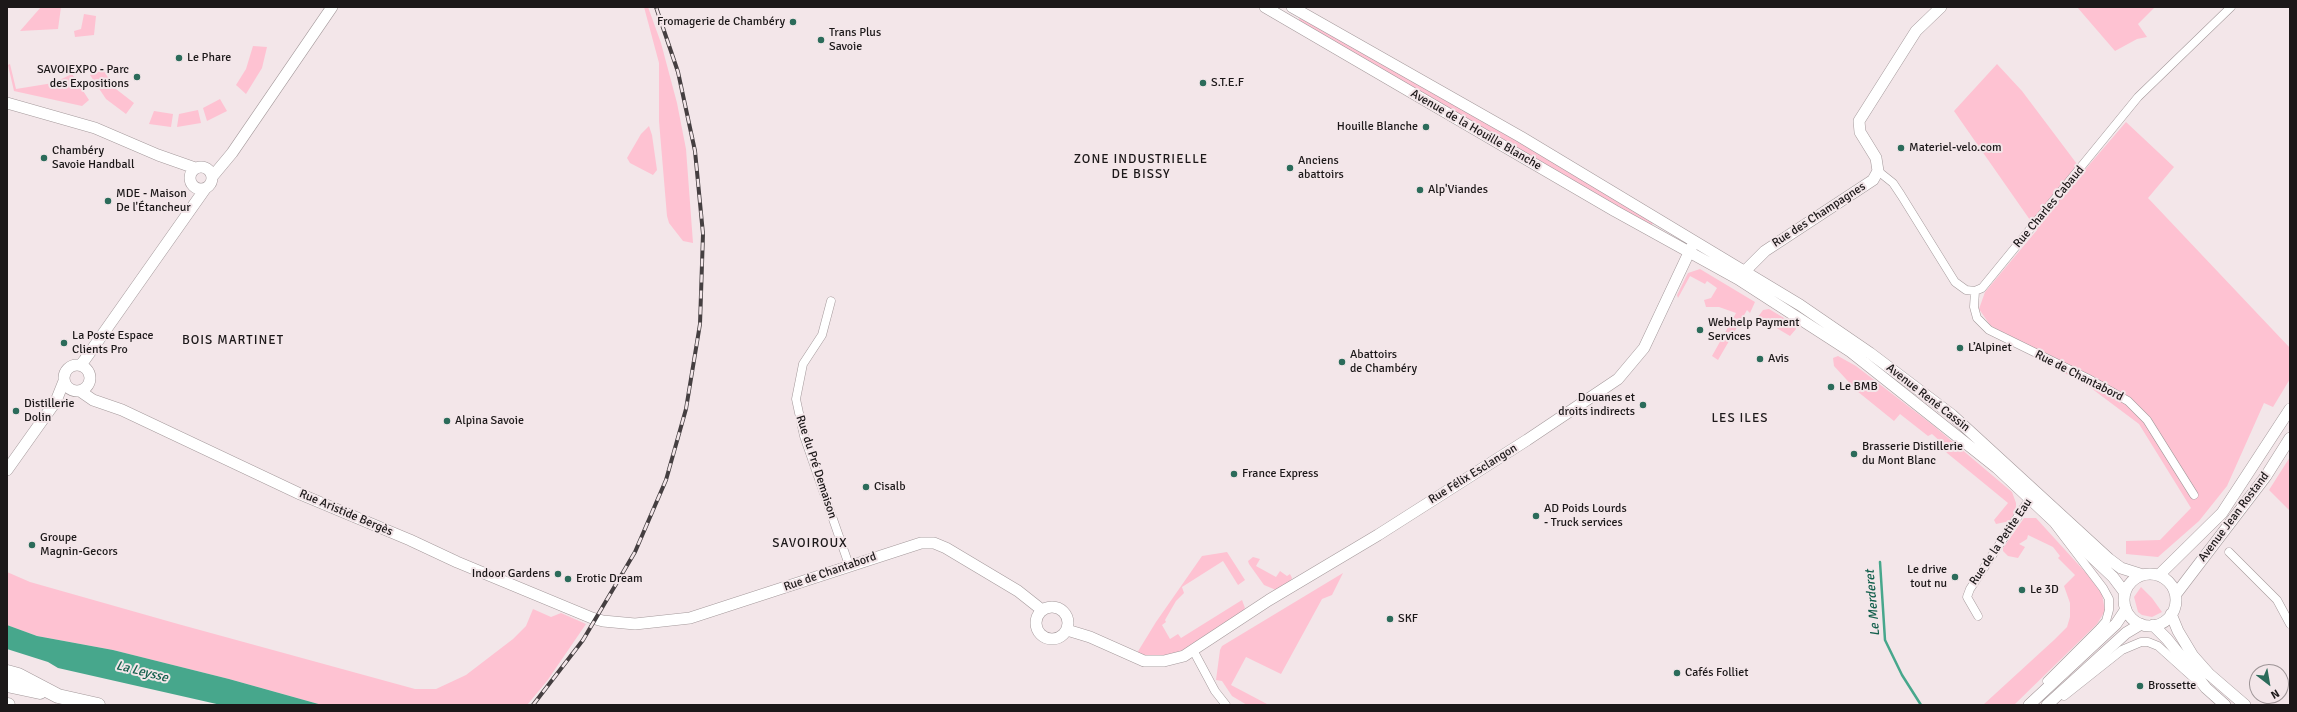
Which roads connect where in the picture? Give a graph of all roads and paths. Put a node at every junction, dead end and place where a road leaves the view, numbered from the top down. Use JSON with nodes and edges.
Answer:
{"nodes":[{"id":1,"x":332,"y":7,"type":"edge"},
{"id":2,"x":1265,"y":7,"type":"edge"},
{"id":3,"x":1292,"y":7,"type":"edge"},
{"id":4,"x":1941,"y":7,"type":"edge"},
{"id":5,"x":2231,"y":7,"type":"edge"},
{"id":6,"x":7,"y":103,"type":"edge"},
{"id":7,"x":252,"y":121,"type":"junction"},
{"id":8,"x":1878,"y":171,"type":"junction"},
{"id":9,"x":195,"y":175,"type":"junction"},
{"id":10,"x":212,"y":177,"type":"junction"},
{"id":11,"x":205,"y":189,"type":"junction"},
{"id":12,"x":189,"y":210,"type":"junction"},
{"id":13,"x":1692,"y":246,"type":"junction"},
{"id":14,"x":1741,"y":275,"type":"junction"},
{"id":15,"x":1975,"y":291,"type":"junction"},
{"id":16,"x":831,"y":301,"type":"dead end"},
{"id":17,"x":87,"y":373,"type":"junction"},
{"id":18,"x":64,"y":381,"type":"junction"},
{"id":19,"x":76,"y":391,"type":"junction"},
{"id":20,"x":56,"y":401,"type":"junction"},
{"id":21,"x":101,"y":402,"type":"junction"},
{"id":22,"x":2290,"y":409,"type":"edge"},
{"id":23,"x":2290,"y":438,"type":"edge"},
{"id":24,"x":7,"y":470,"type":"edge"},
{"id":25,"x":2033,"y":494,"type":"junction"},
{"id":26,"x":2194,"y":495,"type":"dead end"},
{"id":27,"x":2052,"y":520,"type":"junction"},
{"id":28,"x":2229,"y":552,"type":"dead end"},
{"id":29,"x":849,"y":565,"type":"junction"},
{"id":30,"x":2143,"y":575,"type":"junction"},
{"id":31,"x":2159,"y":575,"type":"junction"},
{"id":32,"x":2125,"y":593,"type":"junction"},
{"id":33,"x":2176,"y":594,"type":"junction"},
{"id":34,"x":2126,"y":609,"type":"junction"},
{"id":35,"x":1042,"y":610,"type":"junction"},
{"id":36,"x":2171,"y":614,"type":"junction"},
{"id":37,"x":1978,"y":616,"type":"dead end"},
{"id":38,"x":597,"y":620,"type":"joint"},
{"id":39,"x":2141,"y":624,"type":"junction"},
{"id":40,"x":2290,"y":624,"type":"edge"},
{"id":41,"x":2152,"y":625,"type":"junction"},
{"id":42,"x":1067,"y":630,"type":"junction"},
{"id":43,"x":1193,"y":650,"type":"junction"},
{"id":44,"x":7,"y":672,"type":"edge"},
{"id":45,"x":7,"y":685,"type":"edge"},
{"id":46,"x":2206,"y":688,"type":"junction"},
{"id":47,"x":58,"y":696,"type":"junction"},
{"id":48,"x":98,"y":705,"type":"edge"},
{"id":49,"x":1226,"y":705,"type":"edge"},
{"id":50,"x":2025,"y":705,"type":"edge"},
{"id":51,"x":2030,"y":705,"type":"edge"},
{"id":52,"x":2047,"y":705,"type":"edge"},
{"id":53,"x":2052,"y":705,"type":"edge"},
{"id":54,"x":2225,"y":705,"type":"edge"},
{"id":55,"x":2245,"y":705,"type":"edge"}],
"edges":[{"from":1,"to":7,"type":"main road"},
{"from":2,"to":13,"type":"main road","name":"Avenue de la Houille Blanche"},
{"from":3,"to":13,"type":"main road","name":"Avenue de la Houille Blanche"},
{"from":4,"to":8,"type":"main road"},
{"from":5,"to":15,"type":"street","name":"Rue Charles Cabaud"},
{"from":6,"to":9,"type":"main road"},
{"from":7,"to":9,"type":"main road"},
{"from":7,"to":10,"type":"main road"},
{"from":8,"to":14,"type":"main road","name":"Rue des Champagnes"},
{"from":8,"to":15,"type":"street"},
{"from":9,"to":10,"type":"main road"},
{"from":9,"to":11,"type":"main road"},
{"from":9,"to":12,"type":"main road"},
{"from":10,"to":11,"type":"main road"},
{"from":11,"to":12,"type":"main road"},
{"from":12,"to":17,"type":"main road"},
{"from":13,"to":14,"type":"main road","name":"Avenue René Cassin"},
{"from":13,"to":43,"type":"main road","name":"Rue Félix Esclangon"},
{"from":14,"to":25,"type":"main road","name":"Avenue René Cassin"},
{"from":15,"to":26,"type":"street","name":"Rue de Chantabord"},
{"from":16,"to":29,"type":"street","name":"Rue du Pré Demaison"},
{"from":17,"to":18,"type":"main road"},
{"from":17,"to":19,"type":"main road"},
{"from":17,"to":21,"type":"main road"},
{"from":18,"to":19,"type":"main road","name":"Rue Aristide Bergès"},
{"from":18,"to":20,"type":"main road"},
{"from":19,"to":20,"type":"main road"},
{"from":19,"to":21,"type":"main road","name":"Rue Aristide Bergès"},
{"from":20,"to":24,"type":"main road"},
{"from":21,"to":38,"type":"main road","name":"Rue Aristide Bergès"},
{"from":22,"to":31,"type":"main road","name":"Avenue Jean Rostand"},
{"from":23,"to":33,"type":"main road","name":"Avenue Jean Rostand"},
{"from":25,"to":27,"type":"main road","name":"Avenue René Cassin"},
{"from":25,"to":30,"type":"main road","name":"Avenue René Cassin"},
{"from":25,"to":37,"type":"street","name":"Rue de la Petite Eau"},
{"from":27,"to":32,"type":"main road","name":"Avenue René Cassin"},
{"from":27,"to":50,"type":"street","name":"Avenue René Cassin"},
{"from":28,"to":40,"type":"street"},
{"from":29,"to":35,"type":"main road","name":"Rue de Chantabord"},
{"from":29,"to":38,"type":"main road","name":"Rue de Chantabord"},
{"from":30,"to":31,"type":"main road"},
{"from":30,"to":32,"type":"main road"},
{"from":31,"to":33,"type":"main road"},
{"from":32,"to":34,"type":"main road"},
{"from":33,"to":36,"type":"main road","name":"Avenue Jean Rostand"},
{"from":34,"to":39,"type":"main road"},
{"from":34,"to":51,"type":"main road"},
{"from":35,"to":42,"type":"main road"},
{"from":35,"to":42,"type":"main road"},
{"from":36,"to":41,"type":"main road"},
{"from":36,"to":55,"type":"main road"},
{"from":39,"to":41,"type":"main road"},
{"from":39,"to":52,"type":"main road"},
{"from":41,"to":46,"type":"main road"},
{"from":42,"to":43,"type":"main road"},
{"from":43,"to":49,"type":"street"},
{"from":44,"to":47,"type":"highway"},
{"from":45,"to":47,"type":"highway"},
{"from":46,"to":53,"type":"street"},
{"from":46,"to":54,"type":"main road"},
{"from":47,"to":48,"type":"highway"}]}
